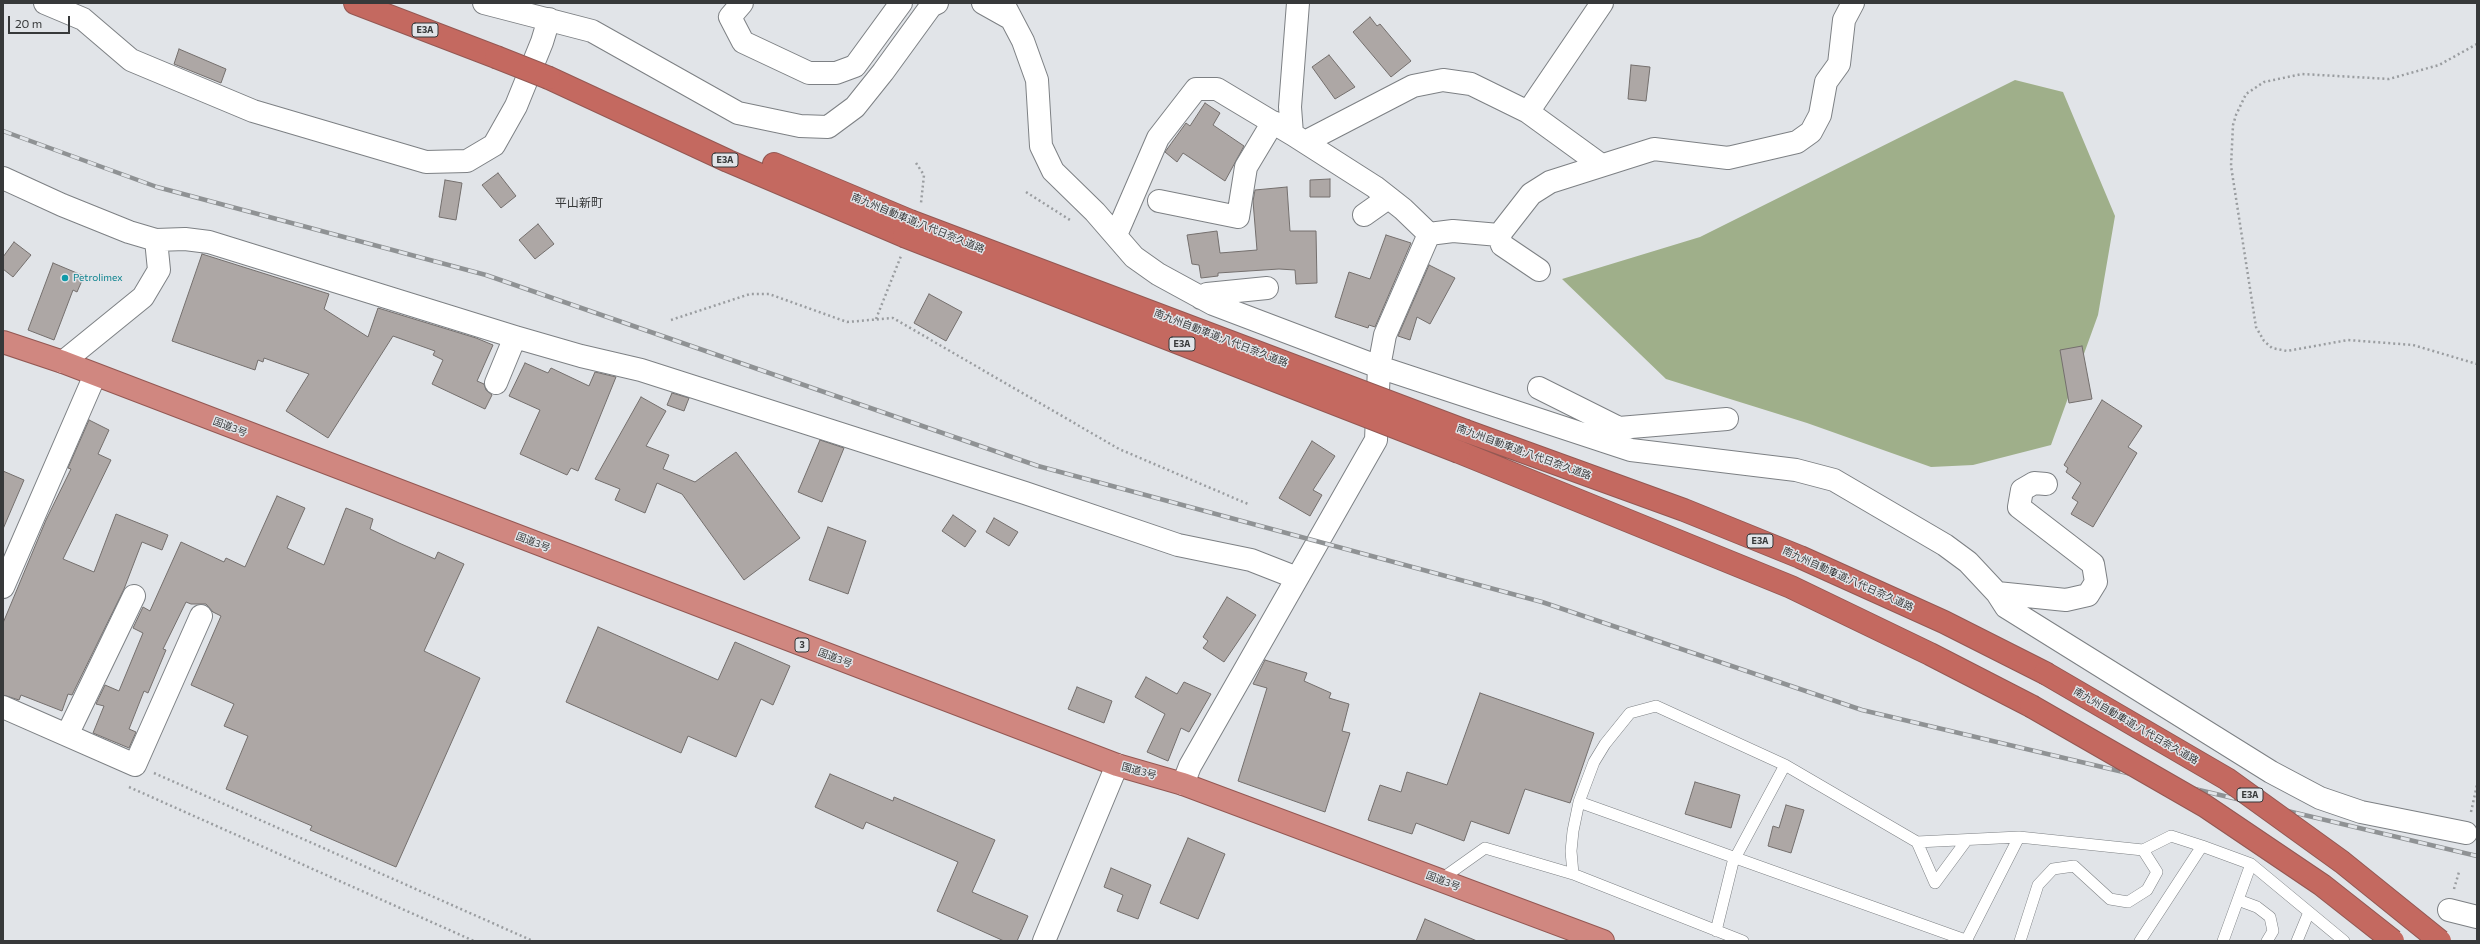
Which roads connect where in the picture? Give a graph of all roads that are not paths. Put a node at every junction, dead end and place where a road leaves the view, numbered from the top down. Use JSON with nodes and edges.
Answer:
{"nodes":[{"id":1,"x":45,"y":3,"type":"edge"},
{"id":2,"x":355,"y":3,"type":"edge"},
{"id":3,"x":484,"y":3,"type":"edge"},
{"id":4,"x":742,"y":3,"type":"edge"},
{"id":5,"x":901,"y":3,"type":"edge"},
{"id":6,"x":936,"y":3,"type":"edge"},
{"id":7,"x":983,"y":3,"type":"edge"},
{"id":8,"x":1298,"y":3,"type":"edge"},
{"id":9,"x":1602,"y":3,"type":"edge"},
{"id":10,"x":1853,"y":3,"type":"edge"},
{"id":11,"x":1006,"y":10,"type":"edge"},
{"id":12,"x":549,"y":19,"type":"junction"},
{"id":13,"x":1528,"y":112,"type":"junction"},
{"id":14,"x":1273,"y":122,"type":"junction"},
{"id":15,"x":1298,"y":138,"type":"junction"},
{"id":16,"x":1601,"y":165,"type":"junction"},
{"id":17,"x":3,"y":178,"type":"edge"},
{"id":18,"x":1388,"y":198,"type":"junction"},
{"id":19,"x":1159,"y":201,"type":"dead end"},
{"id":20,"x":1364,"y":215,"type":"dead end"},
{"id":21,"x":907,"y":228,"type":"junction"},
{"id":22,"x":1429,"y":234,"type":"junction"},
{"id":23,"x":1116,"y":235,"type":"junction"},
{"id":24,"x":1499,"y":235,"type":"junction"},
{"id":25,"x":156,"y":240,"type":"junction"},
{"id":26,"x":1539,"y":270,"type":"dead end"},
{"id":27,"x":1267,"y":288,"type":"dead end"},
{"id":28,"x":1201,"y":298,"type":"junction"},
{"id":29,"x":515,"y":337,"type":"junction"},
{"id":30,"x":3,"y":342,"type":"edge"},
{"id":31,"x":63,"y":362,"type":"junction"},
{"id":32,"x":1379,"y":368,"type":"junction"},
{"id":33,"x":95,"y":375,"type":"junction"},
{"id":34,"x":496,"y":383,"type":"dead end"},
{"id":35,"x":1539,"y":388,"type":"dead end"},
{"id":36,"x":1727,"y":419,"type":"dead end"},
{"id":37,"x":1612,"y":435,"type":"junction"},
{"id":38,"x":2046,"y":484,"type":"dead end"},
{"id":39,"x":1297,"y":578,"type":"junction"},
{"id":40,"x":3,"y":587,"type":"edge"},
{"id":41,"x":1997,"y":593,"type":"junction"},
{"id":42,"x":134,"y":596,"type":"dead end"},
{"id":43,"x":201,"y":616,"type":"dead end"},
{"id":44,"x":3,"y":707,"type":"edge"},
{"id":45,"x":67,"y":735,"type":"junction"},
{"id":46,"x":1785,"y":765,"type":"junction"},
{"id":47,"x":1117,"y":766,"type":"junction"},
{"id":48,"x":1183,"y":784,"type":"junction"},
{"id":49,"x":1579,"y":802,"type":"junction"},
{"id":50,"x":2466,"y":833,"type":"dead end"},
{"id":51,"x":2019,"y":837,"type":"junction"},
{"id":52,"x":1966,"y":841,"type":"junction"},
{"id":53,"x":1916,"y":842,"type":"junction"},
{"id":54,"x":2202,"y":846,"type":"junction"},
{"id":55,"x":2143,"y":850,"type":"junction"},
{"id":56,"x":1736,"y":858,"type":"junction"},
{"id":57,"x":2252,"y":864,"type":"junction"},
{"id":58,"x":1573,"y":874,"type":"junction"},
{"id":59,"x":1440,"y":880,"type":"junction"},
{"id":60,"x":2238,"y":900,"type":"junction"},
{"id":61,"x":2449,"y":910,"type":"dead end"},
{"id":62,"x":2309,"y":912,"type":"junction"},
{"id":63,"x":2477,"y":917,"type":"edge"},
{"id":64,"x":1716,"y":931,"type":"junction"},
{"id":65,"x":1044,"y":941,"type":"edge"},
{"id":66,"x":1603,"y":941,"type":"edge"},
{"id":67,"x":1743,"y":941,"type":"edge"},
{"id":68,"x":1967,"y":941,"type":"edge"},
{"id":69,"x":2020,"y":941,"type":"edge"},
{"id":70,"x":2140,"y":941,"type":"edge"},
{"id":71,"x":2223,"y":941,"type":"edge"},
{"id":72,"x":2267,"y":941,"type":"edge"},
{"id":73,"x":2297,"y":941,"type":"edge"},
{"id":74,"x":2344,"y":941,"type":"edge"},
{"id":75,"x":2393,"y":941,"type":"edge"},
{"id":76,"x":2440,"y":941,"type":"edge"}],
"edges":[{"from":1,"to":12,"type":"street"},
{"from":2,"to":21,"type":"highway","name":"南九州自動車道;八代日奈久道路","number":"E3A","bridge":true},
{"from":3,"to":12,"type":"street"},
{"from":4,"to":5,"type":"street"},
{"from":6,"to":12,"type":"street"},
{"from":7,"to":11,"type":"street"},
{"from":8,"to":15,"type":"street"},
{"from":9,"to":13,"type":"street"},
{"from":10,"to":16,"type":"street"},
{"from":11,"to":23,"type":"street"},
{"from":13,"to":15,"type":"street"},
{"from":13,"to":16,"type":"street"},
{"from":14,"to":15,"type":"street"},
{"from":14,"to":19,"type":"street"},
{"from":14,"to":23,"type":"street"},
{"from":15,"to":18,"type":"street"},
{"from":16,"to":24,"type":"street"},
{"from":17,"to":25,"type":"street"},
{"from":18,"to":20,"type":"street"},
{"from":18,"to":22,"type":"street"},
{"from":21,"to":75,"type":"highway","name":"南九州自動車道;八代日奈久道路","number":"E3A","bridge":true},
{"from":21,"to":76,"type":"highway","name":"南九州自動車道;八代日奈久道路","number":"E3A","bridge":true},
{"from":22,"to":24,"type":"street"},
{"from":22,"to":32,"type":"street"},
{"from":23,"to":28,"type":"street"},
{"from":24,"to":26,"type":"street"},
{"from":25,"to":29,"type":"street"},
{"from":25,"to":31,"type":"street"},
{"from":27,"to":28,"type":"street"},
{"from":28,"to":32,"type":"street"},
{"from":29,"to":34,"type":"street"},
{"from":29,"to":39,"type":"street"},
{"from":30,"to":31,"type":"highway","name":"国道3号","number":"3"},
{"from":31,"to":33,"type":"highway","name":"国道3号","number":"3"},
{"from":32,"to":37,"type":"street"},
{"from":32,"to":39,"type":"street"},
{"from":33,"to":40,"type":"street"},
{"from":33,"to":47,"type":"highway","name":"国道3号","number":"3"},
{"from":35,"to":37,"type":"street"},
{"from":36,"to":37,"type":"street"},
{"from":37,"to":41,"type":"street"},
{"from":38,"to":41,"type":"street"},
{"from":39,"to":48,"type":"street"},
{"from":41,"to":50,"type":"street"},
{"from":42,"to":45,"type":"street"},
{"from":43,"to":45,"type":"street"},
{"from":44,"to":45,"type":"street"},
{"from":46,"to":49,"type":"lane"},
{"from":46,"to":53,"type":"lane"},
{"from":46,"to":56,"type":"lane"},
{"from":47,"to":48,"type":"highway","name":"国道3号","number":"3"},
{"from":47,"to":65,"type":"street"},
{"from":48,"to":59,"type":"highway","name":"国道3号","number":"3"},
{"from":49,"to":56,"type":"lane"},
{"from":49,"to":58,"type":"lane"},
{"from":51,"to":52,"type":"lane"},
{"from":51,"to":55,"type":"lane"},
{"from":51,"to":68,"type":"lane"},
{"from":52,"to":53,"type":"lane"},
{"from":52,"to":53,"type":"lane"},
{"from":54,"to":55,"type":"lane"},
{"from":54,"to":57,"type":"lane"},
{"from":54,"to":70,"type":"lane"},
{"from":55,"to":69,"type":"lane"},
{"from":56,"to":64,"type":"lane"},
{"from":56,"to":68,"type":"lane"},
{"from":57,"to":60,"type":"lane"},
{"from":57,"to":62,"type":"lane"},
{"from":58,"to":59,"type":"lane"},
{"from":58,"to":64,"type":"lane"},
{"from":59,"to":66,"type":"highway","name":"国道3号","number":"3"},
{"from":60,"to":71,"type":"lane"},
{"from":60,"to":72,"type":"lane"},
{"from":61,"to":63,"type":"street"},
{"from":62,"to":73,"type":"lane"},
{"from":62,"to":74,"type":"lane"},
{"from":64,"to":67,"type":"lane"}]}
